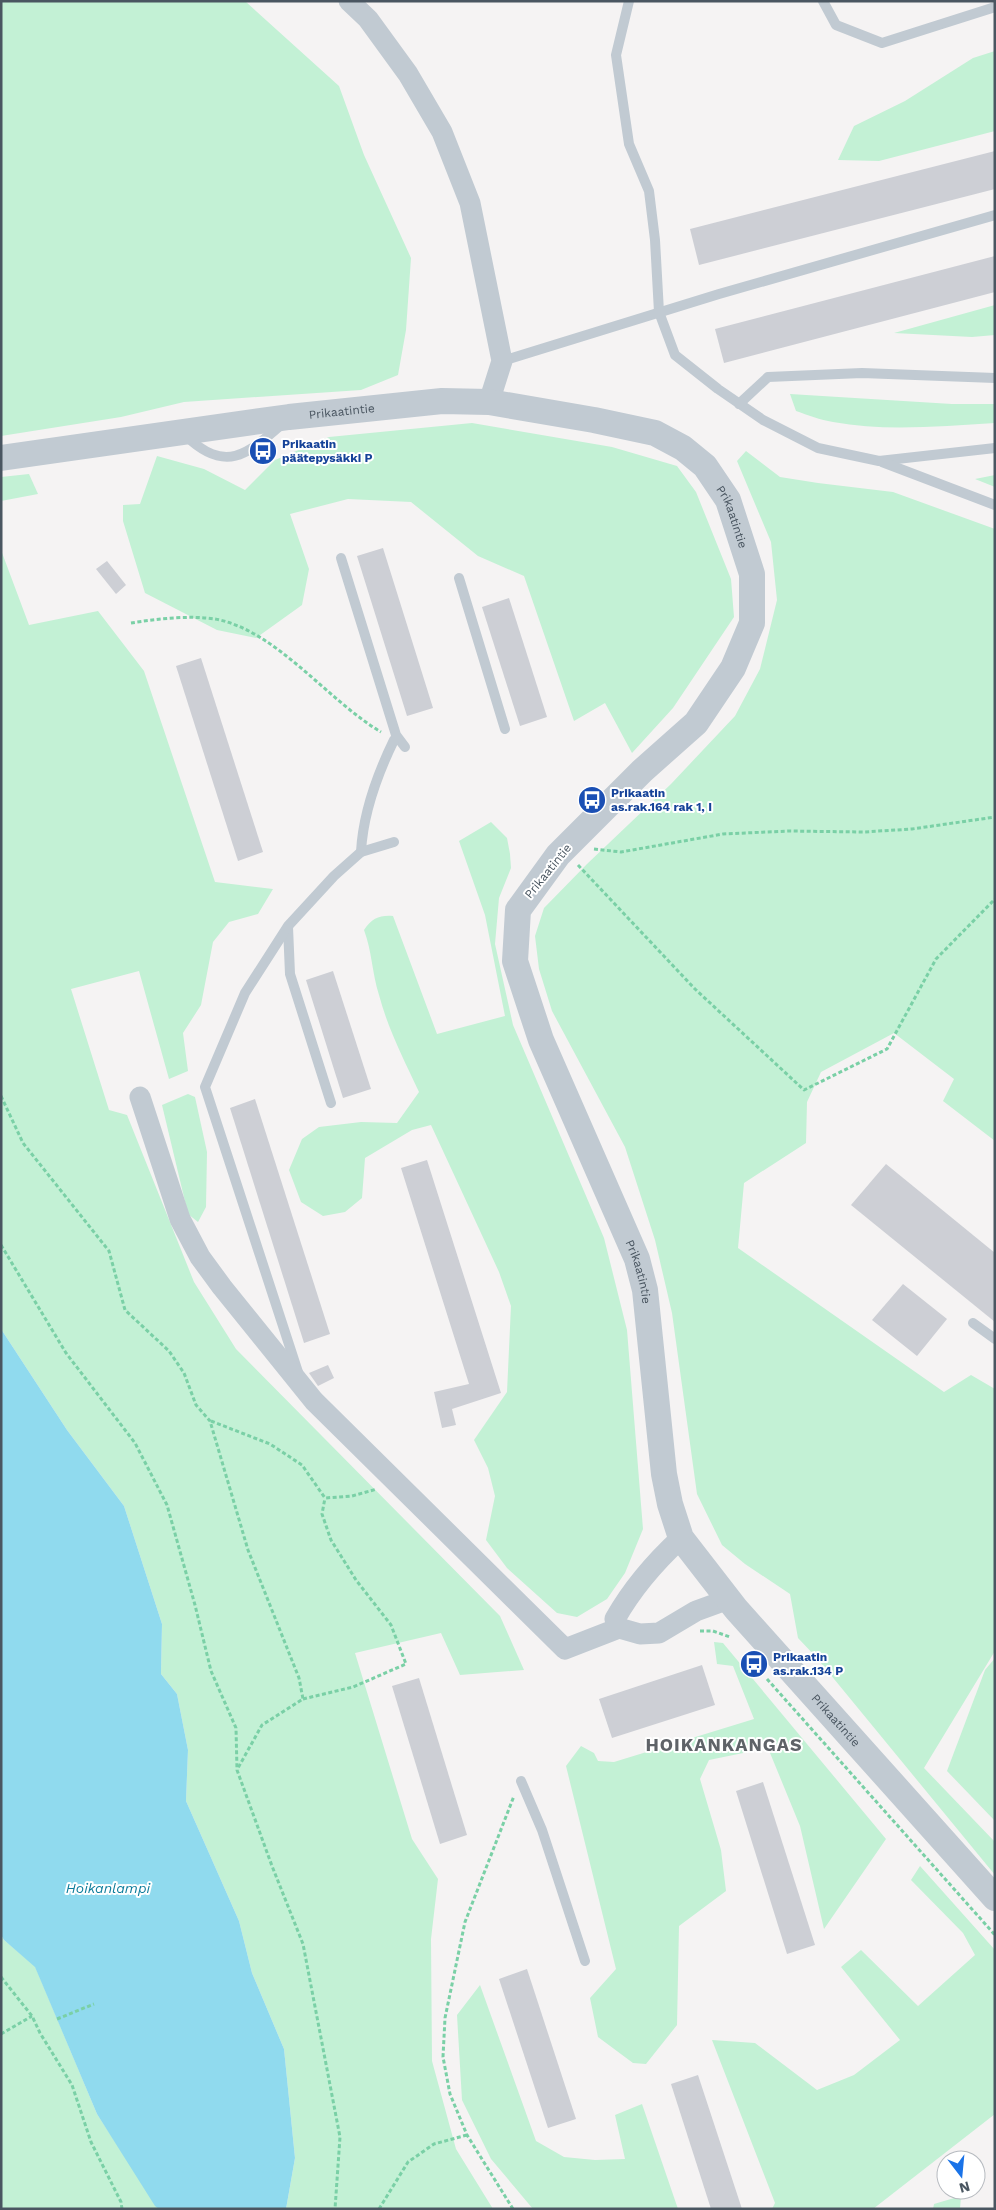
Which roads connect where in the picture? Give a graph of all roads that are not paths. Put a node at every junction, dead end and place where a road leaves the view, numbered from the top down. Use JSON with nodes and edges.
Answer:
{"nodes":[{"id":1,"x":349,"y":1,"type":"edge"},
{"id":2,"x":629,"y":1,"type":"edge"},
{"id":3,"x":823,"y":1,"type":"edge"},
{"id":4,"x":995,"y":7,"type":"edge"},
{"id":5,"x":995,"y":215,"type":"edge"},
{"id":6,"x":659,"y":312,"type":"junction"},
{"id":7,"x":502,"y":360,"type":"junction"},
{"id":8,"x":995,"y":378,"type":"edge"},
{"id":9,"x":489,"y":402,"type":"junction"},
{"id":10,"x":739,"y":404,"type":"junction"},
{"id":11,"x":995,"y":448,"type":"edge"},
{"id":12,"x":1,"y":458,"type":"edge"},
{"id":13,"x":879,"y":461,"type":"junction"},
{"id":14,"x":995,"y":505,"type":"edge"},
{"id":15,"x":342,"y":558,"type":"dead end"},
{"id":16,"x":459,"y":578,"type":"dead end"},
{"id":17,"x":505,"y":729,"type":"dead end"},
{"id":18,"x":394,"y":740,"type":"road end"},
{"id":19,"x":405,"y":747,"type":"dead end"},
{"id":20,"x":394,"y":842,"type":"dead end"},
{"id":21,"x":361,"y":852,"type":"junction"},
{"id":22,"x":288,"y":926,"type":"junction"},
{"id":23,"x":140,"y":1097,"type":"dead end"},
{"id":24,"x":331,"y":1103,"type":"dead end"},
{"id":25,"x":973,"y":1323,"type":"dead end"},
{"id":26,"x":995,"y":1339,"type":"edge"},
{"id":27,"x":303,"y":1387,"type":"junction"},
{"id":28,"x":682,"y":1538,"type":"junction"},
{"id":29,"x":729,"y":1599,"type":"junction"},
{"id":30,"x":619,"y":1628,"type":"junction"},
{"id":31,"x":521,"y":1781,"type":"road end"},
{"id":32,"x":995,"y":1898,"type":"edge"},
{"id":33,"x":585,"y":1961,"type":"dead end"}],
"edges":[{"from":1,"to":7,"type":"street"},
{"from":2,"to":6,"type":"lane"},
{"from":3,"to":4,"type":"lane"},
{"from":5,"to":6,"type":"lane"},
{"from":6,"to":7,"type":"lane"},
{"from":6,"to":10,"type":"lane"},
{"from":7,"to":9,"type":"street"},
{"from":8,"to":10,"type":"lane"},
{"from":9,"to":12,"type":"street","name":"Prikaatintie"},
{"from":9,"to":28,"type":"street","name":"Prikaatintie"},
{"from":10,"to":13,"type":"lane"},
{"from":11,"to":13,"type":"lane"},
{"from":13,"to":14,"type":"lane"},
{"from":15,"to":19,"type":"lane"},
{"from":16,"to":17,"type":"lane"},
{"from":18,"to":21,"type":"lane"},
{"from":20,"to":21,"type":"lane"},
{"from":21,"to":22,"type":"lane"},
{"from":22,"to":24,"type":"lane"},
{"from":22,"to":27,"type":"lane"},
{"from":23,"to":27,"type":"street"},
{"from":25,"to":26,"type":"lane"},
{"from":27,"to":30,"type":"street"},
{"from":28,"to":29,"type":"street","name":"Prikaatintie"},
{"from":28,"to":30,"type":"street"},
{"from":29,"to":30,"type":"street"},
{"from":29,"to":32,"type":"street","name":"Prikaatintie"},
{"from":31,"to":33,"type":"lane"}]}
